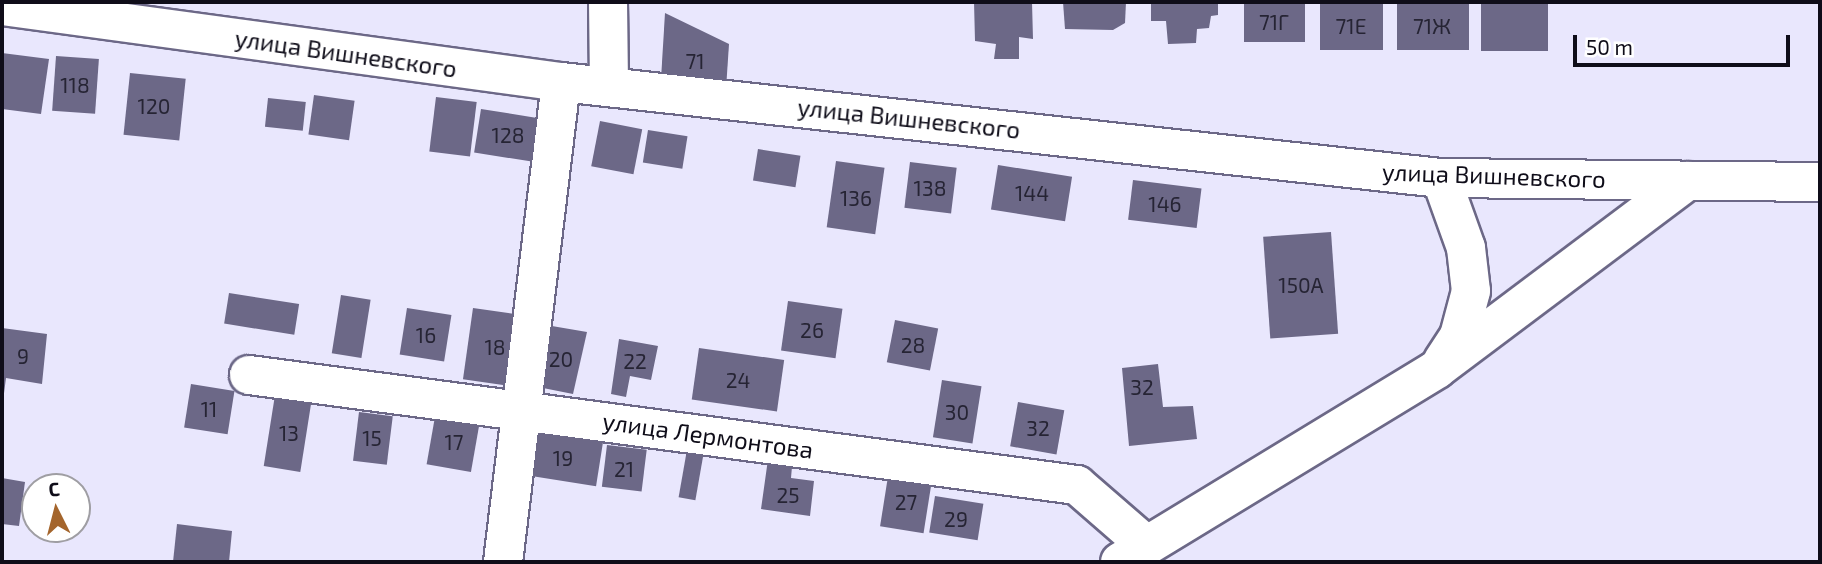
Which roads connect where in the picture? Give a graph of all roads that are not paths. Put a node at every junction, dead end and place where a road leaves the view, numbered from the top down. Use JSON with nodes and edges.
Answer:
{"nodes":[{"id":1,"x":608,"y":2,"type":"edge"},
{"id":2,"x":2,"y":6,"type":"edge"},
{"id":3,"x":561,"y":82,"type":"junction"},
{"id":4,"x":609,"y":84,"type":"junction"},
{"id":5,"x":1441,"y":178,"type":"junction"},
{"id":6,"x":1687,"y":181,"type":"junction"},
{"id":7,"x":1820,"y":182,"type":"edge"},
{"id":8,"x":1437,"y":369,"type":"junction"},
{"id":9,"x":249,"y":375,"type":"dead end"},
{"id":10,"x":519,"y":409,"type":"junction"},
{"id":11,"x":1133,"y":553,"type":"edge"},
{"id":12,"x":503,"y":562,"type":"edge"}],
"edges":[{"from":1,"to":4,"type":"street"},
{"from":2,"to":3,"type":"street","name":"улица Вишневского"},
{"from":3,"to":4,"type":"street","name":"улица Вишневского"},
{"from":3,"to":10,"type":"street"},
{"from":4,"to":5,"type":"street","name":"улица Вишневского"},
{"from":5,"to":6,"type":"street","name":"улица Вишневского"},
{"from":5,"to":8,"type":"street"},
{"from":6,"to":7,"type":"street","name":"улица Вишневского"},
{"from":6,"to":8,"type":"street"},
{"from":8,"to":11,"type":"street"},
{"from":9,"to":10,"type":"street","name":"улица Лермонтова"},
{"from":10,"to":11,"type":"street","name":"улица Лермонтова"},
{"from":10,"to":12,"type":"street"}]}
